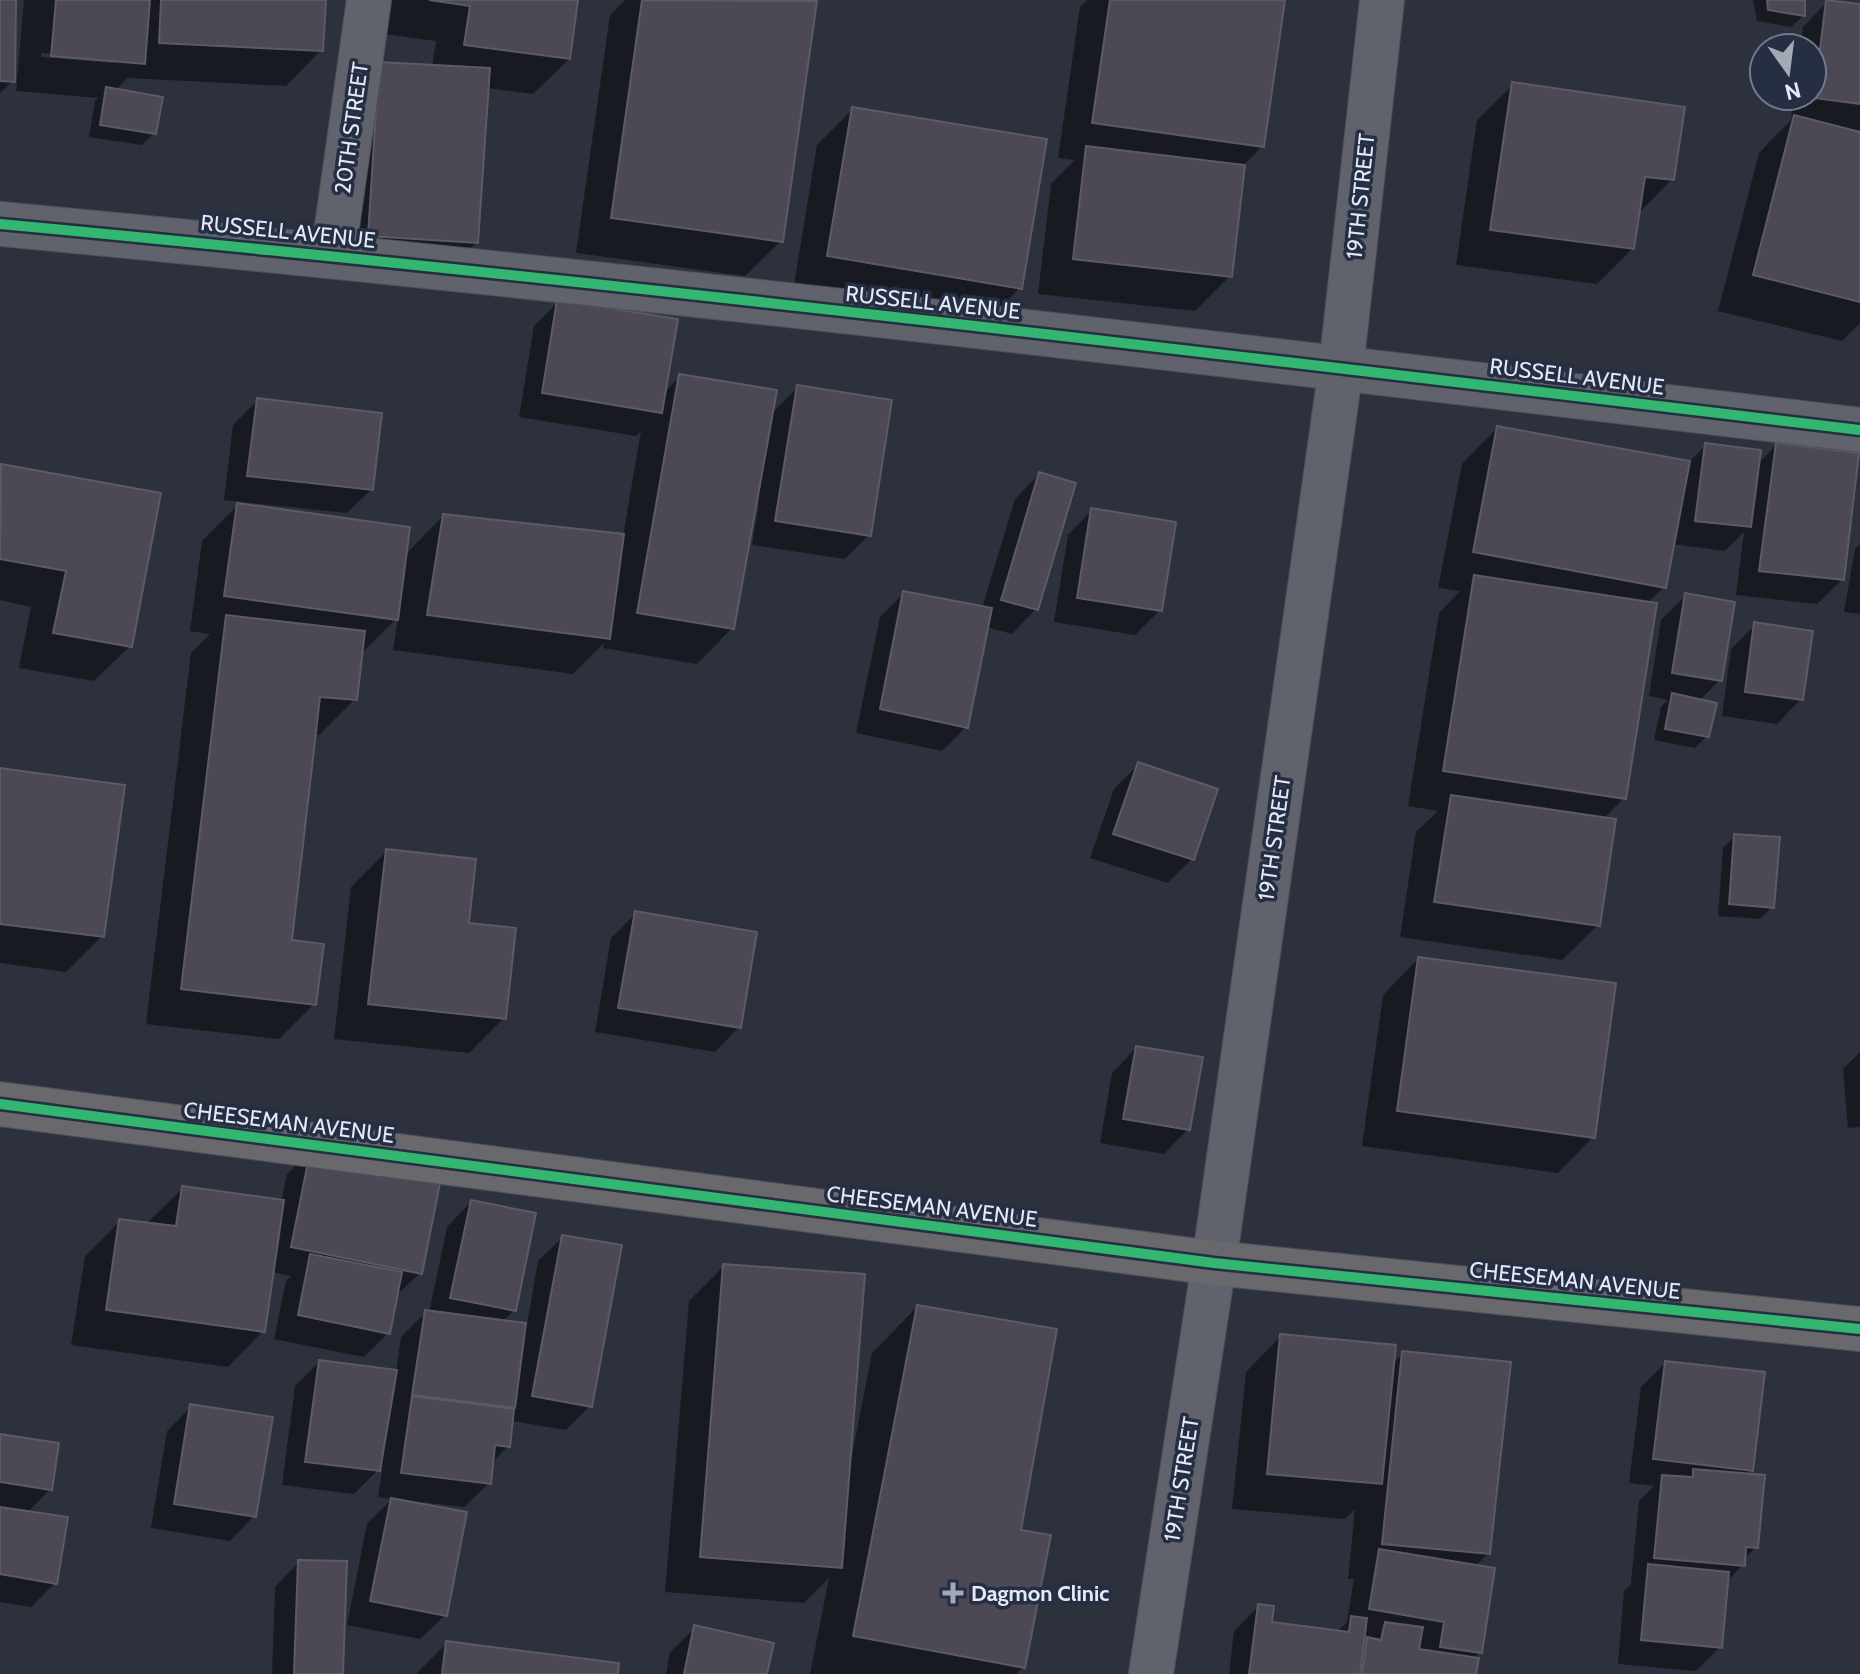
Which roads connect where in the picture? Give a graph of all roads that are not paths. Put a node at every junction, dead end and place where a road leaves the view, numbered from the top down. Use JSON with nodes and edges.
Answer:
{"nodes":[{"id":1,"x":369,"y":0,"type":"edge"},
{"id":2,"x":1382,"y":0,"type":"edge"},
{"id":3,"x":0,"y":224,"type":"edge"},
{"id":4,"x":333,"y":255,"type":"junction"},
{"id":5,"x":1341,"y":368,"type":"junction"},
{"id":6,"x":1860,"y":430,"type":"edge"},
{"id":7,"x":0,"y":1104,"type":"edge"},
{"id":8,"x":1214,"y":1263,"type":"junction"},
{"id":9,"x":1860,"y":1329,"type":"edge"},
{"id":10,"x":1151,"y":1674,"type":"edge"}],
"edges":[{"from":1,"to":4,"type":"street","name":"20TH STREET"},
{"from":2,"to":5,"type":"street","name":"19TH STREET"},
{"from":3,"to":4,"type":"street","name":"RUSSELL AVENUE"},
{"from":4,"to":5,"type":"street","name":"RUSSELL AVENUE"},
{"from":5,"to":6,"type":"street","name":"RUSSELL AVENUE"},
{"from":5,"to":8,"type":"street","name":"19TH STREET"},
{"from":7,"to":8,"type":"street","name":"CHEESEMAN AVENUE"},
{"from":8,"to":9,"type":"street","name":"CHEESEMAN AVENUE"},
{"from":8,"to":10,"type":"street","name":"19TH STREET"}]}
